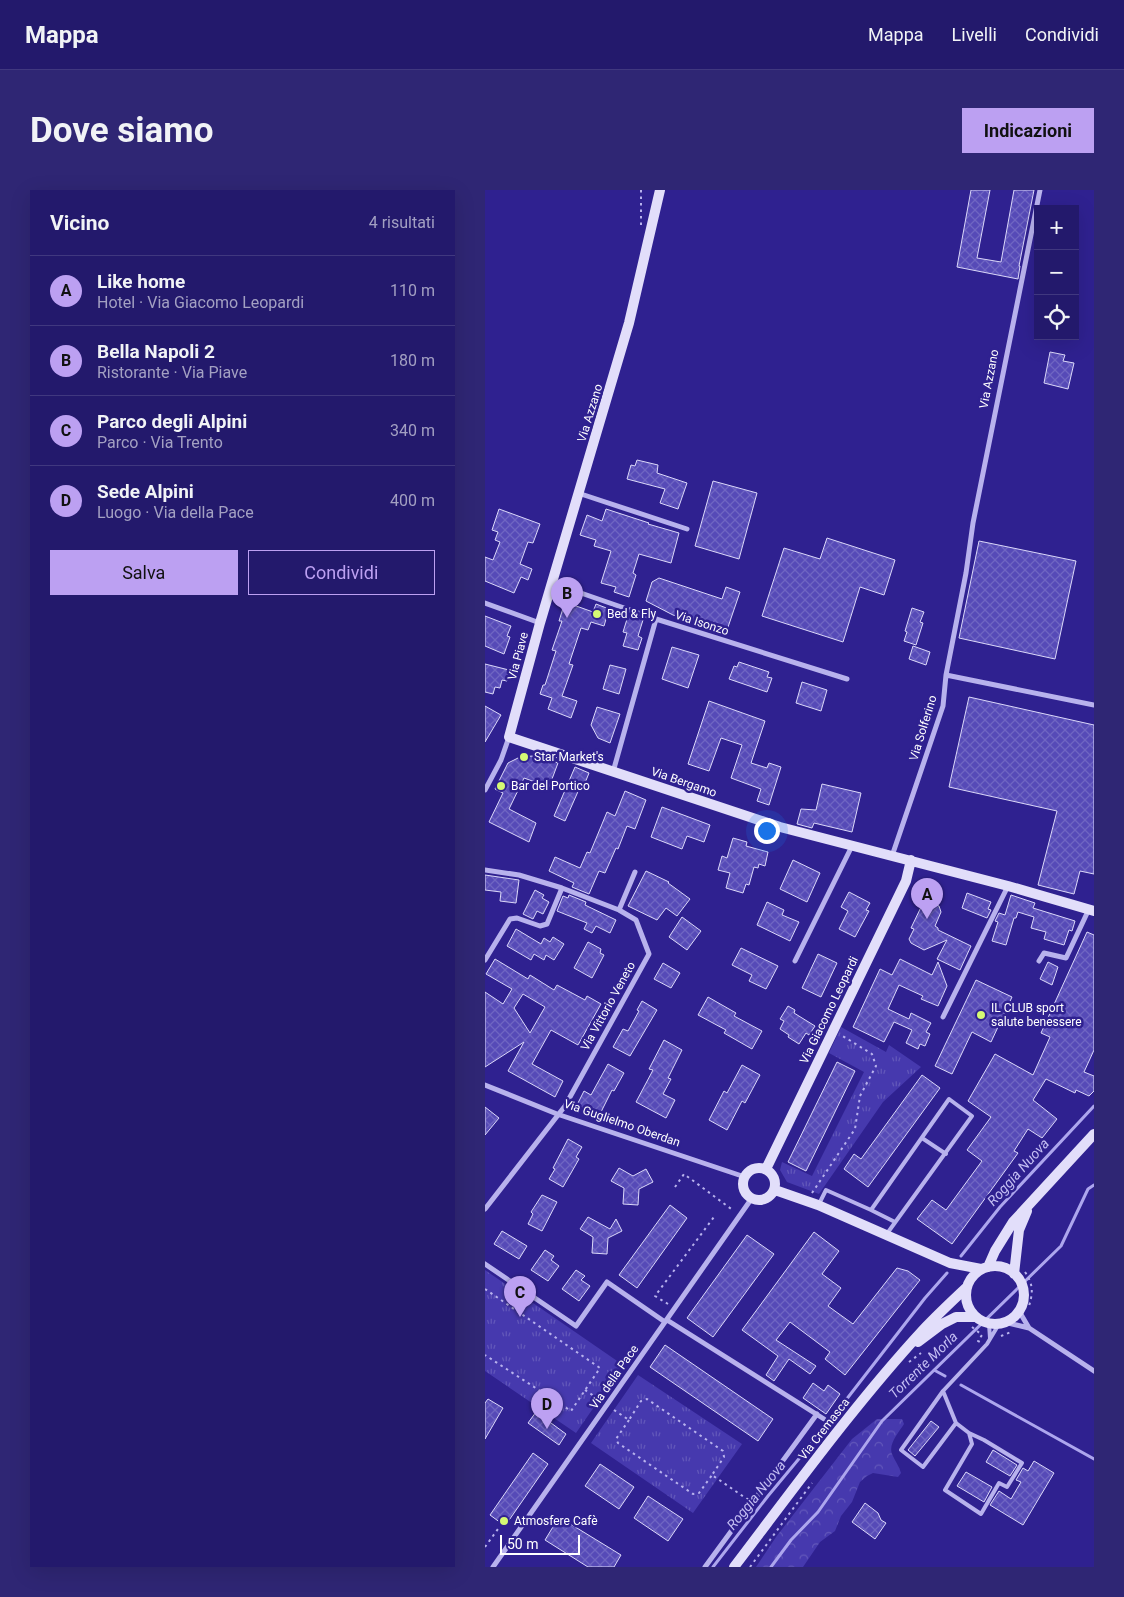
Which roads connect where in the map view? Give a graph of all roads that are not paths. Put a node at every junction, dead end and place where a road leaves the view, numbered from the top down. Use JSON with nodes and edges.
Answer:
{"nodes":[{"id":1,"x":661,"y":190,"type":"edge"},
{"id":2,"x":1040,"y":190,"type":"edge"},
{"id":3,"x":578,"y":493,"type":"junction"},
{"id":4,"x":569,"y":526,"type":"joint"},
{"id":5,"x":687,"y":529,"type":"dead end"},
{"id":6,"x":966,"y":573,"type":"joint"},
{"id":7,"x":552,"y":583,"type":"junction"},
{"id":8,"x":485,"y":603,"type":"edge"},
{"id":9,"x":656,"y":619,"type":"junction"},
{"id":10,"x":540,"y":623,"type":"junction"},
{"id":11,"x":946,"y":675,"type":"junction"},
{"id":12,"x":847,"y":679,"type":"dead end"},
{"id":13,"x":1094,"y":705,"type":"edge"},
{"id":14,"x":509,"y":737,"type":"junction"},
{"id":15,"x":613,"y":772,"type":"junction"},
{"id":16,"x":485,"y":790,"type":"edge"},
{"id":17,"x":852,"y":846,"type":"junction"},
{"id":18,"x":892,"y":856,"type":"junction"},
{"id":19,"x":911,"y":860,"type":"junction"},
{"id":20,"x":485,"y":870,"type":"edge"},
{"id":21,"x":635,"y":872,"type":"dead end"},
{"id":22,"x":1008,"y":886,"type":"junction"},
{"id":23,"x":562,"y":888,"type":"junction"},
{"id":24,"x":619,"y":910,"type":"junction"},
{"id":25,"x":1093,"y":911,"type":"edge"},
{"id":26,"x":485,"y":960,"type":"edge"},
{"id":27,"x":795,"y":961,"type":"dead end"},
{"id":28,"x":1039,"y":961,"type":"dead end"},
{"id":29,"x":943,"y":1017,"type":"dead end"},
{"id":30,"x":485,"y":1085,"type":"edge"},
{"id":31,"x":557,"y":1114,"type":"junction"},
{"id":32,"x":1094,"y":1134,"type":"edge"},
{"id":33,"x":922,"y":1138,"type":"junction"},
{"id":34,"x":945,"y":1154,"type":"junction"},
{"id":35,"x":766,"y":1169,"type":"junction"},
{"id":36,"x":745,"y":1177,"type":"junction"},
{"id":37,"x":775,"y":1190,"type":"junction"},
{"id":38,"x":752,"y":1198,"type":"junction"},
{"id":39,"x":818,"y":1204,"type":"junction"},
{"id":40,"x":1029,"y":1206,"type":"junction"},
{"id":41,"x":485,"y":1209,"type":"edge"},
{"id":42,"x":871,"y":1210,"type":"junction"},
{"id":43,"x":895,"y":1222,"type":"junction"},
{"id":44,"x":886,"y":1235,"type":"junction"},
{"id":45,"x":950,"y":1263,"type":"junction"},
{"id":46,"x":485,"y":1264,"type":"edge"},
{"id":47,"x":985,"y":1268,"type":"junction"},
{"id":48,"x":1020,"y":1279,"type":"junction"},
{"id":49,"x":969,"y":1283,"type":"junction"},
{"id":50,"x":1019,"y":1310,"type":"junction"},
{"id":51,"x":975,"y":1320,"type":"junction"},
{"id":52,"x":666,"y":1321,"type":"junction"},
{"id":53,"x":995,"y":1323,"type":"junction"},
{"id":54,"x":1029,"y":1328,"type":"junction"},
{"id":55,"x":990,"y":1338,"type":"junction"},
{"id":56,"x":899,"y":1356,"type":"junction"},
{"id":57,"x":1094,"y":1371,"type":"edge"},
{"id":58,"x":943,"y":1391,"type":"junction"},
{"id":59,"x":817,"y":1414,"type":"junction"},
{"id":60,"x":824,"y":1419,"type":"dead end"},
{"id":61,"x":956,"y":1423,"type":"junction"},
{"id":62,"x":969,"y":1434,"type":"junction"},
{"id":63,"x":493,"y":1567,"type":"edge"},
{"id":64,"x":705,"y":1567,"type":"edge"},
{"id":65,"x":734,"y":1567,"type":"edge"}],
"edges":[{"from":1,"to":3,"type":"street","name":"Via Azzano"},
{"from":2,"to":6,"type":"street","name":"Via Azzano"},
{"from":3,"to":4,"type":"street","name":"Via Azzano"},
{"from":3,"to":5,"type":"street"},
{"from":4,"to":7,"type":"street","name":"Via Piave"},
{"from":6,"to":11,"type":"street","name":"Via Solferino"},
{"from":7,"to":9,"type":"street","name":"Via Isonzo"},
{"from":7,"to":10,"type":"street","name":"Via Piave"},
{"from":8,"to":10,"type":"street"},
{"from":9,"to":12,"type":"street","name":"Via Isonzo"},
{"from":9,"to":15,"type":"street"},
{"from":10,"to":14,"type":"street","name":"Via Piave"},
{"from":11,"to":13,"type":"street"},
{"from":11,"to":18,"type":"street","name":"Via Solferino"},
{"from":14,"to":15,"type":"street","name":"Via Bergamo"},
{"from":14,"to":16,"type":"street","name":"Via Piave"},
{"from":15,"to":17,"type":"street","name":"Via Bergamo"},
{"from":17,"to":18,"type":"street","name":"Via Bergamo"},
{"from":17,"to":27,"type":"street"},
{"from":18,"to":19,"type":"street","name":"Via Bergamo"},
{"from":19,"to":22,"type":"street","name":"Via Bergamo"},
{"from":19,"to":35,"type":"street","name":"Via Giacomo Leopardi"},
{"from":20,"to":23,"type":"street","name":"Via Vittorio Veneto"},
{"from":21,"to":24,"type":"street"},
{"from":22,"to":25,"type":"street","name":"Via Bergamo"},
{"from":22,"to":29,"type":"street"},
{"from":23,"to":24,"type":"street","name":"Via Vittorio Veneto"},
{"from":23,"to":26,"type":"street"},
{"from":24,"to":31,"type":"street","name":"Via Vittorio Veneto"},
{"from":25,"to":28,"type":"street","name":"Via Bergamo"},
{"from":30,"to":31,"type":"street","name":"Via Guglielmo Oberdan"},
{"from":31,"to":36,"type":"street","name":"Via Guglielmo Oberdan"},
{"from":31,"to":41,"type":"street"},
{"from":32,"to":40,"type":"street","name":"Via Cremasca"},
{"from":33,"to":34,"type":"lane"},
{"from":33,"to":34,"type":"lane"},
{"from":33,"to":42,"type":"lane"},
{"from":34,"to":43,"type":"lane"},
{"from":35,"to":36,"type":"street"},
{"from":35,"to":37,"type":"street"},
{"from":36,"to":38,"type":"street"},
{"from":37,"to":38,"type":"street"},
{"from":37,"to":39,"type":"street"},
{"from":38,"to":52,"type":"street","name":"Via della Pace"},
{"from":39,"to":42,"type":"lane"},
{"from":39,"to":44,"type":"street"},
{"from":40,"to":47,"type":"street","name":"Via Cremasca"},
{"from":40,"to":48,"type":"street","name":"Via Cremasca"},
{"from":42,"to":43,"type":"lane"},
{"from":43,"to":44,"type":"lane"},
{"from":44,"to":45,"type":"street"},
{"from":45,"to":47,"type":"street"},
{"from":45,"to":49,"type":"street"},
{"from":46,"to":52,"type":"street"},
{"from":47,"to":48,"type":"street"},
{"from":47,"to":49,"type":"street","name":"Via Cremasca"},
{"from":48,"to":50,"type":"street","name":"Via Cremasca"},
{"from":49,"to":51,"type":"street"},
{"from":49,"to":56,"type":"street","name":"Via Cremasca"},
{"from":50,"to":53,"type":"street"},
{"from":50,"to":54,"type":"street"},
{"from":51,"to":53,"type":"street"},
{"from":51,"to":56,"type":"street","name":"Via Cremasca"},
{"from":52,"to":59,"type":"street"},
{"from":52,"to":63,"type":"street","name":"Via della Pace"},
{"from":53,"to":54,"type":"street"},
{"from":53,"to":55,"type":"lane"},
{"from":53,"to":55,"type":"lane"},
{"from":54,"to":57,"type":"street"},
{"from":55,"to":58,"type":"lane"},
{"from":56,"to":65,"type":"street","name":"Via Cremasca"},
{"from":58,"to":61,"type":"lane"},
{"from":58,"to":61,"type":"lane"},
{"from":59,"to":60,"type":"street"},
{"from":59,"to":64,"type":"street"},
{"from":61,"to":62,"type":"lane"},
{"from":62,"to":62,"type":"lane"}]}
